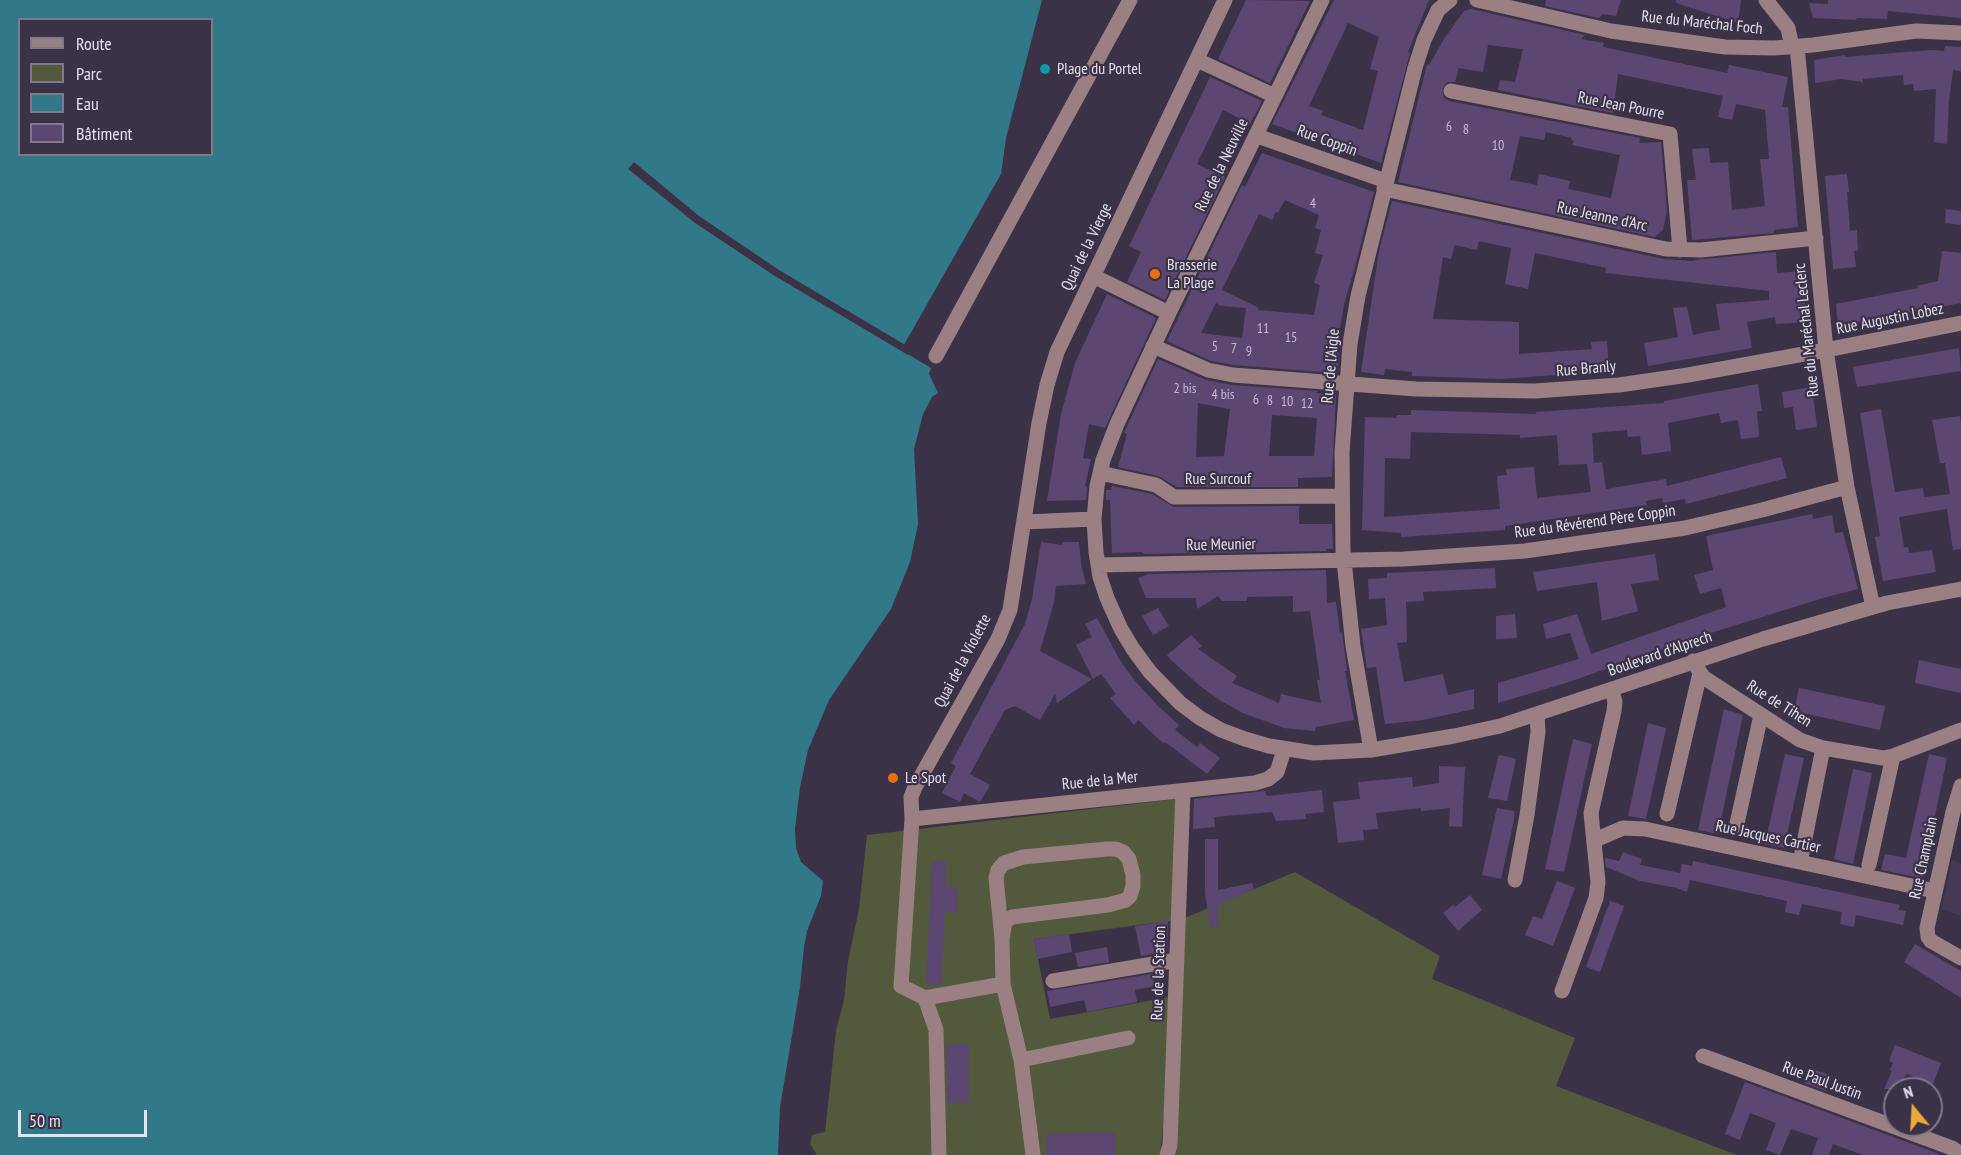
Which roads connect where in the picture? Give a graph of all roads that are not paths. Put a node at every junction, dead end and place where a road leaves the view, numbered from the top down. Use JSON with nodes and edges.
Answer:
{"nodes":[{"id":1,"x":1130,"y":0,"type":"edge"},
{"id":2,"x":1225,"y":0,"type":"edge"},
{"id":3,"x":1322,"y":0,"type":"edge"},
{"id":4,"x":1450,"y":0,"type":"edge"},
{"id":5,"x":1477,"y":0,"type":"edge"},
{"id":6,"x":1766,"y":0,"type":"edge"},
{"id":7,"x":1961,"y":33,"type":"edge"},
{"id":8,"x":1795,"y":47,"type":"junction"},
{"id":9,"x":1197,"y":60,"type":"junction"},
{"id":10,"x":1451,"y":91,"type":"dead end"},
{"id":11,"x":1275,"y":96,"type":"junction"},
{"id":12,"x":1257,"y":136,"type":"junction"},
{"id":13,"x":1385,"y":185,"type":"junction"},
{"id":14,"x":1816,"y":238,"type":"junction"},
{"id":15,"x":1680,"y":250,"type":"junction"},
{"id":16,"x":1094,"y":276,"type":"junction"},
{"id":17,"x":1169,"y":313,"type":"junction"},
{"id":18,"x":1961,"y":323,"type":"edge"},
{"id":19,"x":1153,"y":346,"type":"junction"},
{"id":20,"x":1826,"y":350,"type":"junction"},
{"id":21,"x":936,"y":356,"type":"dead end"},
{"id":22,"x":1346,"y":384,"type":"junction"},
{"id":23,"x":1100,"y":473,"type":"junction"},
{"id":24,"x":1847,"y":487,"type":"junction"},
{"id":25,"x":1342,"y":496,"type":"junction"},
{"id":26,"x":1094,"y":519,"type":"junction"},
{"id":27,"x":1024,"y":522,"type":"junction"},
{"id":28,"x":1344,"y":561,"type":"junction"},
{"id":29,"x":1098,"y":565,"type":"junction"},
{"id":30,"x":1961,"y":589,"type":"edge"},
{"id":31,"x":1873,"y":607,"type":"junction"},
{"id":32,"x":1696,"y":667,"type":"junction"},
{"id":33,"x":1612,"y":690,"type":"junction"},
{"id":34,"x":1537,"y":715,"type":"junction"},
{"id":35,"x":1761,"y":715,"type":"junction"},
{"id":36,"x":1961,"y":730,"type":"edge"},
{"id":37,"x":1823,"y":748,"type":"junction"},
{"id":38,"x":1284,"y":750,"type":"junction"},
{"id":39,"x":1371,"y":750,"type":"junction"},
{"id":40,"x":1893,"y":756,"type":"junction"},
{"id":41,"x":1961,"y":786,"type":"edge"},
{"id":42,"x":1183,"y":791,"type":"junction"},
{"id":43,"x":911,"y":814,"type":"junction"},
{"id":44,"x":1667,"y":814,"type":"dead end"},
{"id":45,"x":1736,"y":828,"type":"dead end"},
{"id":46,"x":1595,"y":840,"type":"junction"},
{"id":47,"x":1802,"y":853,"type":"dead end"},
{"id":48,"x":1869,"y":865,"type":"dead end"},
{"id":49,"x":1515,"y":880,"type":"dead end"},
{"id":50,"x":1935,"y":891,"type":"junction"},
{"id":51,"x":1002,"y":939,"type":"junction"},
{"id":52,"x":1961,"y":958,"type":"edge"},
{"id":53,"x":1177,"y":960,"type":"junction"},
{"id":54,"x":1053,"y":981,"type":"dead end"},
{"id":55,"x":1003,"y":984,"type":"junction"},
{"id":56,"x":1562,"y":991,"type":"dead end"},
{"id":57,"x":925,"y":998,"type":"junction"},
{"id":58,"x":1128,"y":1038,"type":"dead end"},
{"id":59,"x":1703,"y":1056,"type":"dead end"},
{"id":60,"x":1021,"y":1059,"type":"junction"},
{"id":61,"x":1961,"y":1154,"type":"edge"},
{"id":62,"x":939,"y":1155,"type":"edge"},
{"id":63,"x":1033,"y":1155,"type":"edge"},
{"id":64,"x":1167,"y":1155,"type":"edge"}],
"edges":[{"from":1,"to":21,"type":"street"},
{"from":2,"to":9,"type":"street","name":"Quai de la Vierge"},
{"from":3,"to":11,"type":"street","name":"Rue de la Neuville"},
{"from":4,"to":13,"type":"street","name":"Rue de l'Aigle"},
{"from":5,"to":8,"type":"street","name":"Rue du Maréchal Foch"},
{"from":6,"to":8,"type":"street","name":"Rue du Maréchal Leclerc"},
{"from":7,"to":8,"type":"street","name":"Rue du Maréchal Foch"},
{"from":8,"to":14,"type":"street","name":"Rue du Maréchal Leclerc"},
{"from":9,"to":11,"type":"street"},
{"from":9,"to":16,"type":"street","name":"Quai de la Vierge"},
{"from":10,"to":15,"type":"street","name":"Rue Jean Pourre"},
{"from":11,"to":12,"type":"street","name":"Rue de la Neuville"},
{"from":12,"to":13,"type":"street","name":"Rue Coppin"},
{"from":12,"to":17,"type":"street","name":"Rue de la Neuville"},
{"from":13,"to":15,"type":"street","name":"Rue Jeanne d'Arc"},
{"from":13,"to":22,"type":"street","name":"Rue de l'Aigle"},
{"from":14,"to":15,"type":"street","name":"Rue Jeanne d'Arc"},
{"from":14,"to":20,"type":"street","name":"Rue du Maréchal Leclerc"},
{"from":16,"to":17,"type":"street"},
{"from":16,"to":27,"type":"street","name":"Quai de la Vierge"},
{"from":17,"to":19,"type":"street","name":"Rue de la Neuville"},
{"from":18,"to":20,"type":"street","name":"Rue Augustin Lobez"},
{"from":19,"to":22,"type":"street","name":"Rue Branly"},
{"from":19,"to":23,"type":"street","name":"Rue de la Neuville"},
{"from":20,"to":22,"type":"street","name":"Rue Branly"},
{"from":20,"to":24,"type":"street","name":"Rue du Maréchal Leclerc"},
{"from":22,"to":25,"type":"street","name":"Rue de l'Aigle"},
{"from":23,"to":25,"type":"street","name":"Rue Surcouf"},
{"from":23,"to":26,"type":"street","name":"Rue de la Neuville"},
{"from":24,"to":28,"type":"street","name":"Rue du Révérend Père Coppin"},
{"from":24,"to":31,"type":"street","name":"Rue du Maréchal Leclerc"},
{"from":25,"to":28,"type":"street","name":"Rue de l'Aigle"},
{"from":26,"to":27,"type":"street"},
{"from":26,"to":29,"type":"street","name":"Rue de la Neuville"},
{"from":27,"to":43,"type":"street","name":"Quai de la Violette"},
{"from":28,"to":29,"type":"street","name":"Rue Meunier"},
{"from":28,"to":39,"type":"street","name":"Rue de l'Aigle"},
{"from":29,"to":38,"type":"street","name":"Boulevard d'Alprech"},
{"from":30,"to":31,"type":"street","name":"Boulevard d'Alprech"},
{"from":31,"to":32,"type":"street","name":"Boulevard d'Alprech"},
{"from":32,"to":33,"type":"street","name":"Boulevard d'Alprech"},
{"from":32,"to":35,"type":"street","name":"Rue de Tihen"},
{"from":32,"to":44,"type":"street"},
{"from":33,"to":34,"type":"street","name":"Boulevard d'Alprech"},
{"from":33,"to":46,"type":"street"},
{"from":34,"to":39,"type":"street","name":"Boulevard d'Alprech"},
{"from":34,"to":49,"type":"street"},
{"from":35,"to":37,"type":"street","name":"Rue de Tihen"},
{"from":35,"to":45,"type":"street"},
{"from":36,"to":40,"type":"street","name":"Rue de Tihen"},
{"from":37,"to":40,"type":"street","name":"Rue de Tihen"},
{"from":37,"to":47,"type":"street"},
{"from":38,"to":39,"type":"street","name":"Boulevard d'Alprech"},
{"from":38,"to":42,"type":"street","name":"Rue de la Mer"},
{"from":40,"to":48,"type":"street"},
{"from":41,"to":50,"type":"street","name":"Rue Champlain"},
{"from":42,"to":43,"type":"street","name":"Rue de la Mer"},
{"from":42,"to":53,"type":"street","name":"Rue de la Station"},
{"from":43,"to":57,"type":"street","name":"Quai de la Violette"},
{"from":46,"to":50,"type":"street","name":"Rue Jacques Cartier"},
{"from":46,"to":56,"type":"street"},
{"from":50,"to":52,"type":"street","name":"Rue Champlain"},
{"from":51,"to":51,"type":"street"},
{"from":51,"to":55,"type":"street"},
{"from":53,"to":54,"type":"street"},
{"from":53,"to":64,"type":"street","name":"Rue de la Station"},
{"from":55,"to":57,"type":"street"},
{"from":55,"to":60,"type":"street"},
{"from":57,"to":62,"type":"street"},
{"from":58,"to":60,"type":"street"},
{"from":59,"to":61,"type":"street","name":"Rue Paul Justin"},
{"from":60,"to":63,"type":"street"}]}
